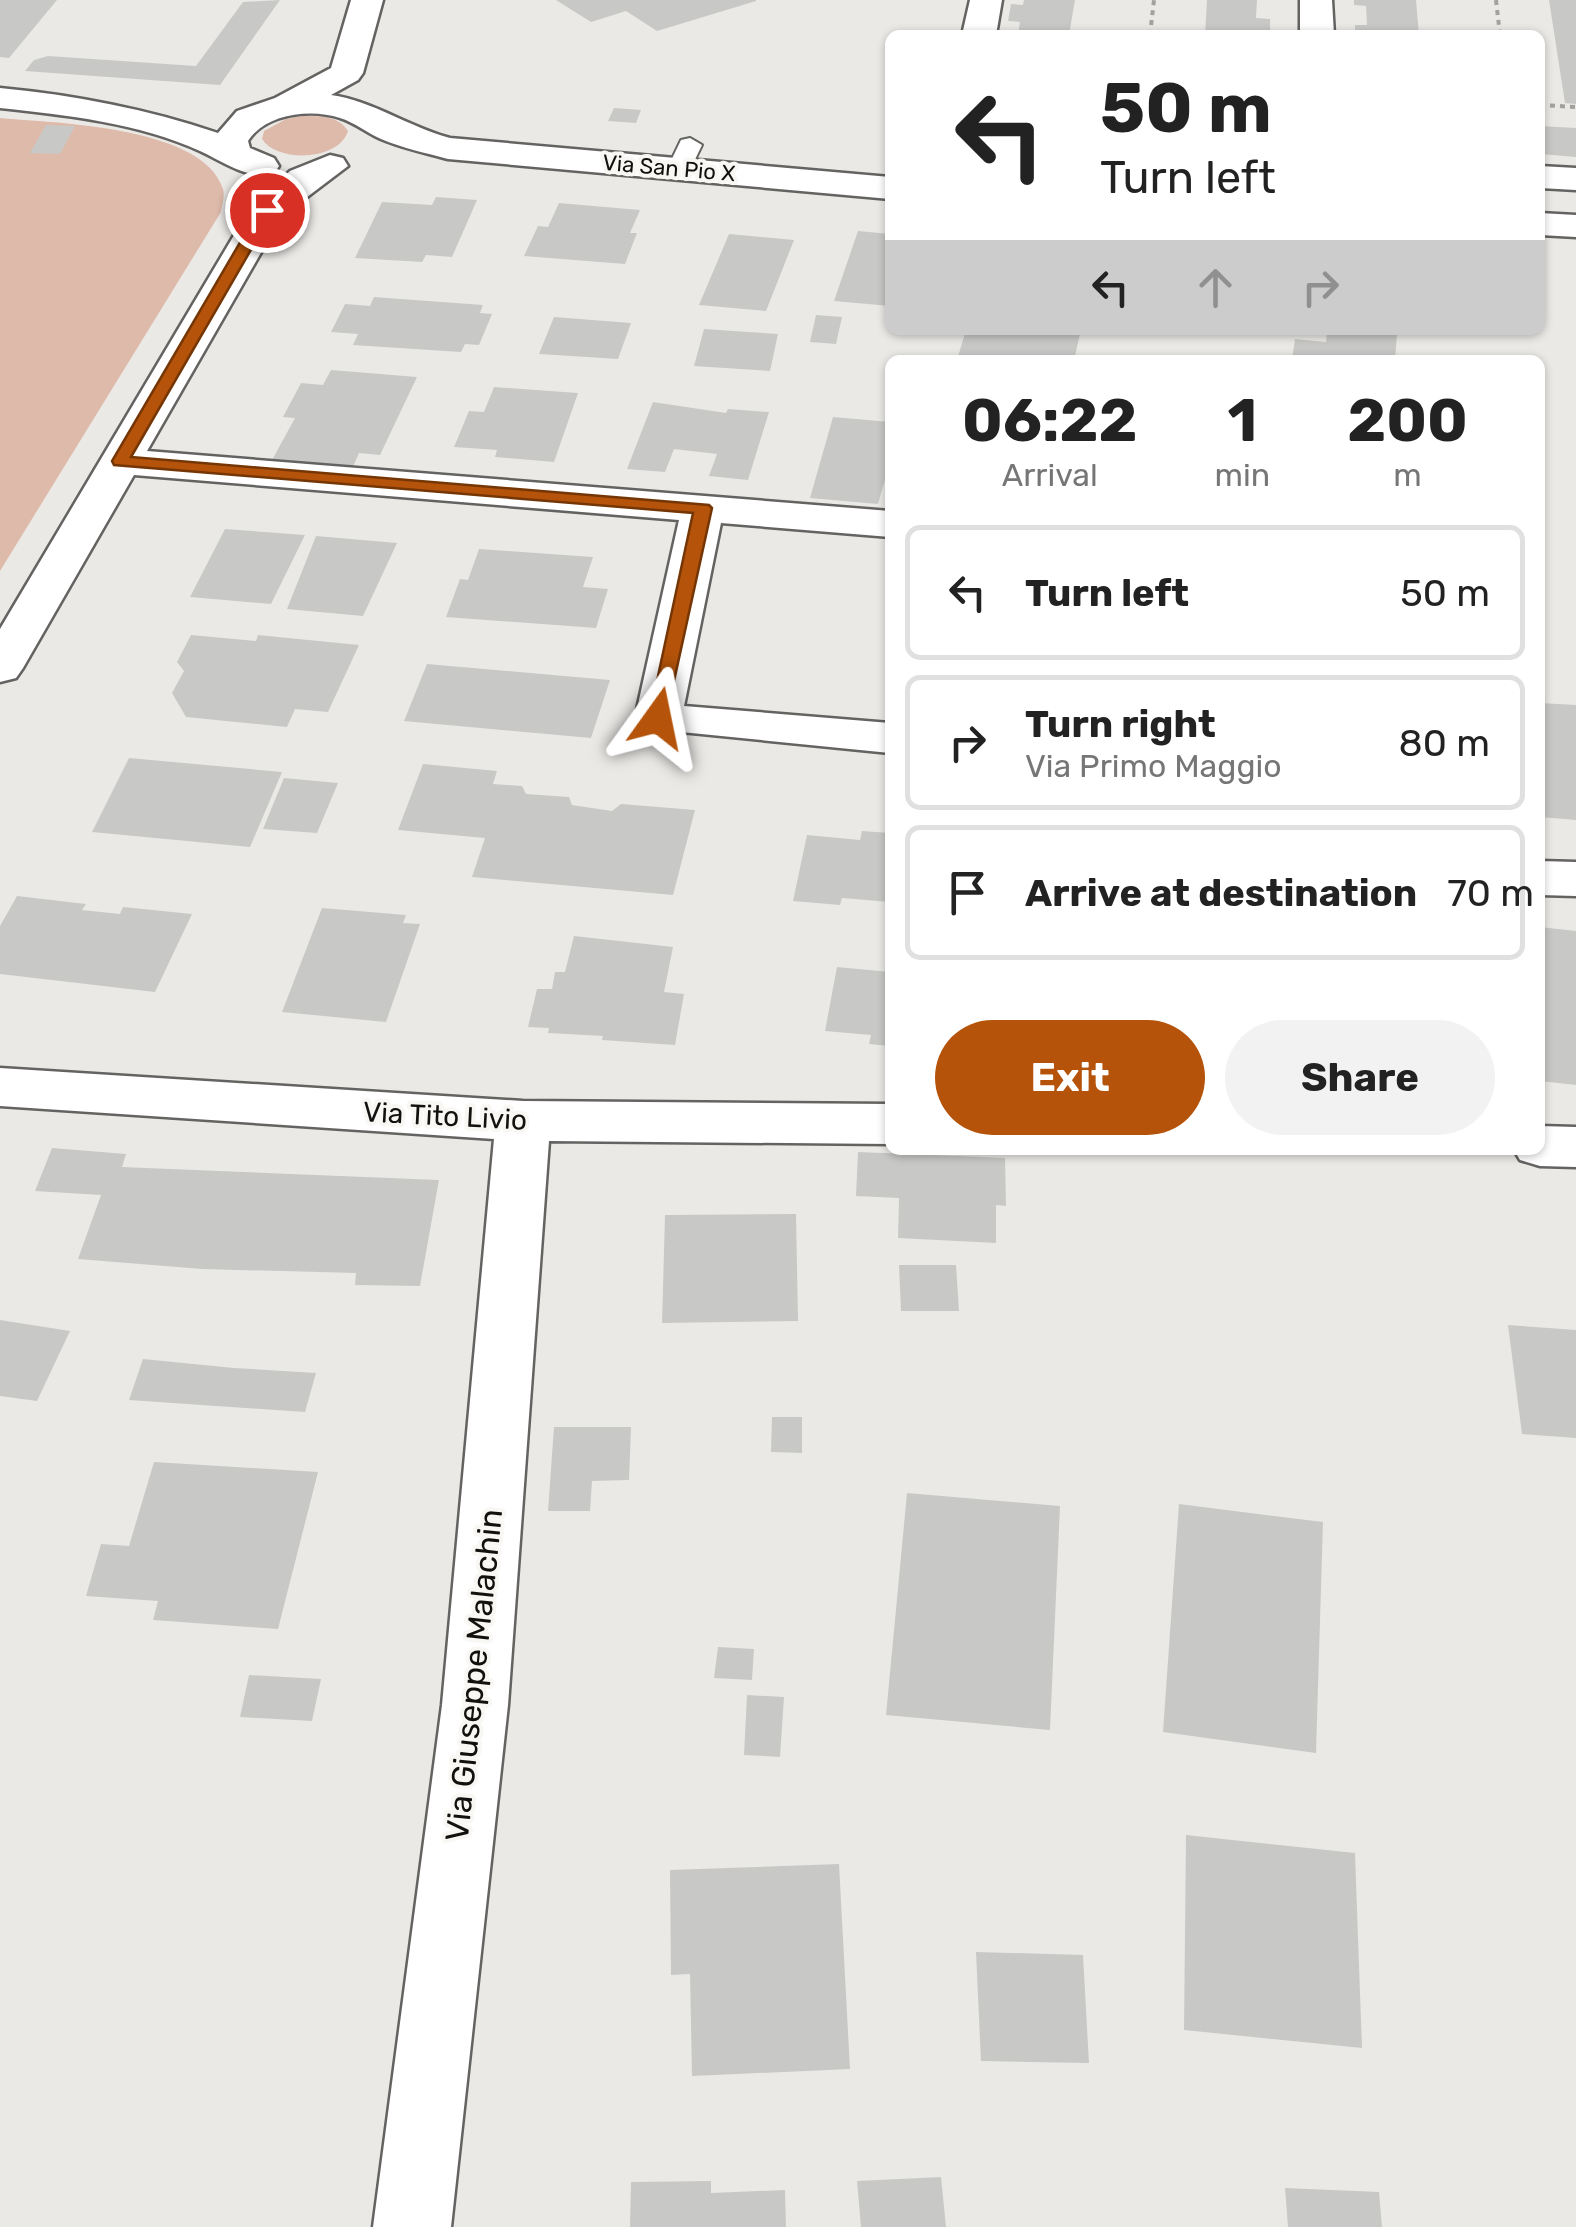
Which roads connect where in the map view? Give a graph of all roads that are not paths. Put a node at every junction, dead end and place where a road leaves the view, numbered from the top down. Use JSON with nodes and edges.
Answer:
{"nodes":[{"id":1,"x":367,"y":0,"type":"edge"},
{"id":2,"x":986,"y":0,"type":"edge"},
{"id":3,"x":1316,"y":0,"type":"edge"},
{"id":4,"x":980,"y":30,"type":"edge"},
{"id":5,"x":1317,"y":30,"type":"edge"},
{"id":6,"x":346,"y":73,"type":"junction"},
{"id":7,"x":0,"y":98,"type":"edge"},
{"id":8,"x":285,"y":106,"type":"junction"},
{"id":9,"x":369,"y":119,"type":"junction"},
{"id":10,"x":448,"y":148,"type":"junction"},
{"id":11,"x":242,"y":157,"type":"junction"},
{"id":12,"x":352,"y":162,"type":"junction"},
{"id":13,"x":1545,"y":177,"type":"edge"},
{"id":14,"x":1576,"y":179,"type":"edge"},
{"id":15,"x":885,"y":187,"type":"edge"},
{"id":16,"x":272,"y":203,"type":"junction"},
{"id":17,"x":1545,"y":224,"type":"edge"},
{"id":18,"x":1576,"y":226,"type":"edge"},
{"id":19,"x":120,"y":461,"type":"junction"},
{"id":20,"x":703,"y":508,"type":"junction"},
{"id":21,"x":885,"y":524,"type":"edge"},
{"id":22,"x":0,"y":668,"type":"edge"},
{"id":23,"x":885,"y":738,"type":"edge"},
{"id":24,"x":1545,"y":878,"type":"edge"},
{"id":25,"x":1576,"y":879,"type":"edge"},
{"id":26,"x":0,"y":1086,"type":"edge"},
{"id":27,"x":522,"y":1121,"type":"junction"},
{"id":28,"x":885,"y":1124,"type":"edge"},
{"id":29,"x":1545,"y":1146,"type":"edge"},
{"id":30,"x":1576,"y":1147,"type":"edge"},
{"id":31,"x":412,"y":2227,"type":"edge"}],
"edges":[{"from":1,"to":6,"type":"street"},
{"from":2,"to":4,"type":"street"},
{"from":3,"to":5,"type":"street"},
{"from":6,"to":8,"type":"street"},
{"from":6,"to":9,"type":"street"},
{"from":7,"to":11,"type":"street"},
{"from":8,"to":9,"type":"street","name":"Via San Pio X"},
{"from":8,"to":11,"type":"street"},
{"from":9,"to":10,"type":"street","name":"Via San Pio X"},
{"from":9,"to":12,"type":"street"},
{"from":10,"to":12,"type":"street","name":"Via San Pio X"},
{"from":10,"to":15,"type":"street","name":"Via San Pio X"},
{"from":11,"to":12,"type":"street","name":"Via San Pio X"},
{"from":11,"to":16,"type":"street"},
{"from":12,"to":16,"type":"street"},
{"from":13,"to":14,"type":"street"},
{"from":16,"to":19,"type":"street"},
{"from":17,"to":18,"type":"street"},
{"from":19,"to":20,"type":"street"},
{"from":19,"to":22,"type":"street"},
{"from":20,"to":21,"type":"street"},
{"from":20,"to":23,"type":"street"},
{"from":24,"to":25,"type":"street"},
{"from":26,"to":27,"type":"street","name":"Via Tito Livio"},
{"from":27,"to":28,"type":"street","name":"Via Tito Livio"},
{"from":27,"to":31,"type":"street","name":"Via Giuseppe Malachin"},
{"from":29,"to":30,"type":"street"}]}
